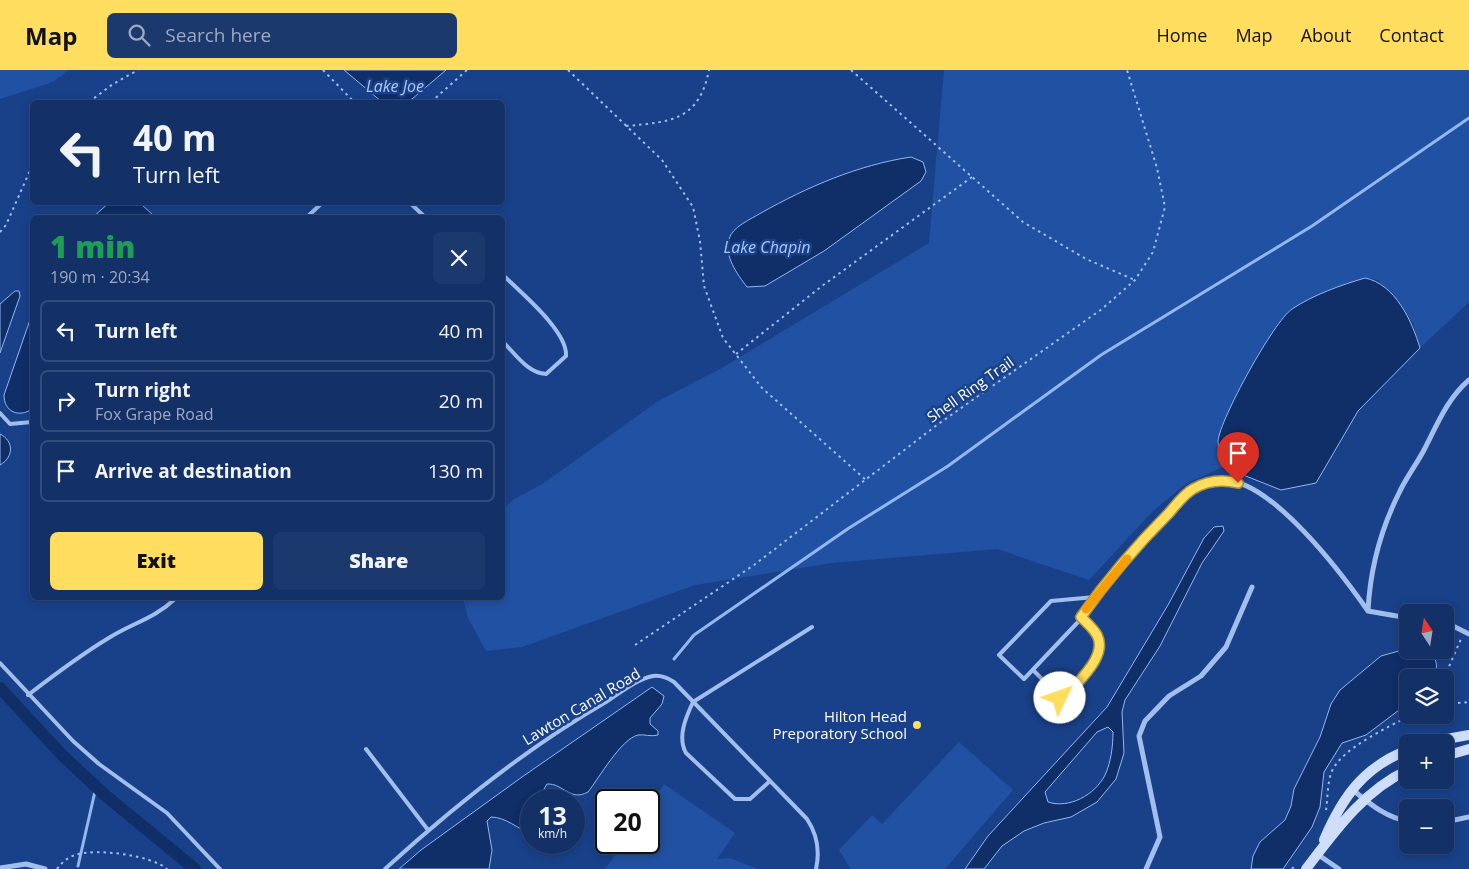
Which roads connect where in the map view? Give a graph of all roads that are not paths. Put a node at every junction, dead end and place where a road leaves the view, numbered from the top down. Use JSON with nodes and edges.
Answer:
{"nodes":[{"id":1,"x":320,"y":205,"type":"edge"},
{"id":2,"x":411,"y":205,"type":"edge"},
{"id":3,"x":309,"y":215,"type":"edge"},
{"id":4,"x":423,"y":215,"type":"edge"},
{"id":5,"x":505,"y":277,"type":"edge"},
{"id":6,"x":505,"y":344,"type":"edge"},
{"id":7,"x":1469,"y":380,"type":"edge"},
{"id":8,"x":0,"y":413,"type":"edge"},
{"id":9,"x":30,"y":422,"type":"edge"},
{"id":10,"x":1252,"y":587,"type":"dead end"},
{"id":11,"x":1095,"y":597,"type":"junction"},
{"id":12,"x":174,"y":600,"type":"edge"},
{"id":13,"x":1368,"y":611,"type":"junction"},
{"id":14,"x":1399,"y":616,"type":"edge"},
{"id":15,"x":1081,"y":617,"type":"junction"},
{"id":16,"x":812,"y":627,"type":"dead end"},
{"id":17,"x":1454,"y":627,"type":"edge"},
{"id":18,"x":1466,"y":633,"type":"edge"},
{"id":19,"x":0,"y":663,"type":"edge"},
{"id":20,"x":1033,"y":670,"type":"junction"},
{"id":21,"x":28,"y":695,"type":"junction"},
{"id":22,"x":693,"y":702,"type":"junction"},
{"id":23,"x":1469,"y":735,"type":"edge"},
{"id":24,"x":1454,"y":738,"type":"edge"},
{"id":25,"x":366,"y":749,"type":"dead end"},
{"id":26,"x":1469,"y":749,"type":"edge"},
{"id":27,"x":1454,"y":753,"type":"edge"},
{"id":28,"x":1399,"y":754,"type":"edge"},
{"id":29,"x":1399,"y":774,"type":"edge"},
{"id":30,"x":770,"y":781,"type":"junction"},
{"id":31,"x":1353,"y":789,"type":"junction"},
{"id":32,"x":1365,"y":799,"type":"junction"},
{"id":33,"x":1469,"y":817,"type":"edge"},
{"id":34,"x":1399,"y":819,"type":"edge"},
{"id":35,"x":1454,"y":820,"type":"edge"},
{"id":36,"x":428,"y":830,"type":"junction"},
{"id":37,"x":1317,"y":854,"type":"junction"},
{"id":38,"x":1302,"y":866,"type":"edge"},
{"id":39,"x":0,"y":868,"type":"edge"},
{"id":40,"x":45,"y":869,"type":"edge"},
{"id":41,"x":220,"y":869,"type":"edge"},
{"id":42,"x":385,"y":869,"type":"edge"},
{"id":43,"x":816,"y":869,"type":"edge"},
{"id":44,"x":1146,"y":869,"type":"edge"},
{"id":45,"x":1339,"y":869,"type":"edge"}],
"edges":[{"from":1,"to":3,"type":"lane"},
{"from":2,"to":4,"type":"lane"},
{"from":5,"to":6,"type":"lane"},
{"from":7,"to":13,"type":"street"},
{"from":8,"to":9,"type":"lane"},
{"from":10,"to":44,"type":"street"},
{"from":11,"to":13,"type":"street"},
{"from":11,"to":15,"type":"lane"},
{"from":11,"to":20,"type":"lane"},
{"from":12,"to":21,"type":"lane"},
{"from":13,"to":14,"type":"street"},
{"from":15,"to":20,"type":"lane"},
{"from":15,"to":20,"type":"lane"},
{"from":16,"to":22,"type":"lane"},
{"from":17,"to":18,"type":"street"},
{"from":19,"to":21,"type":"lane"},
{"from":21,"to":41,"type":"lane"},
{"from":22,"to":30,"type":"lane","name":"Lawton Canal Road"},
{"from":22,"to":30,"type":"lane"},
{"from":22,"to":36,"type":"lane","name":"Lawton Canal Road"},
{"from":23,"to":24,"type":"street"},
{"from":25,"to":36,"type":"lane"},
{"from":26,"to":27,"type":"street"},
{"from":28,"to":31,"type":"street"},
{"from":29,"to":32,"type":"street"},
{"from":30,"to":43,"type":"lane","name":"Lawton Canal Road"},
{"from":31,"to":32,"type":"street"},
{"from":31,"to":37,"type":"street"},
{"from":32,"to":34,"type":"street"},
{"from":32,"to":37,"type":"street"},
{"from":33,"to":35,"type":"street"},
{"from":36,"to":42,"type":"lane","name":"Lawton Canal Road"},
{"from":37,"to":38,"type":"street"},
{"from":37,"to":45,"type":"street"},
{"from":39,"to":40,"type":"street"}]}
